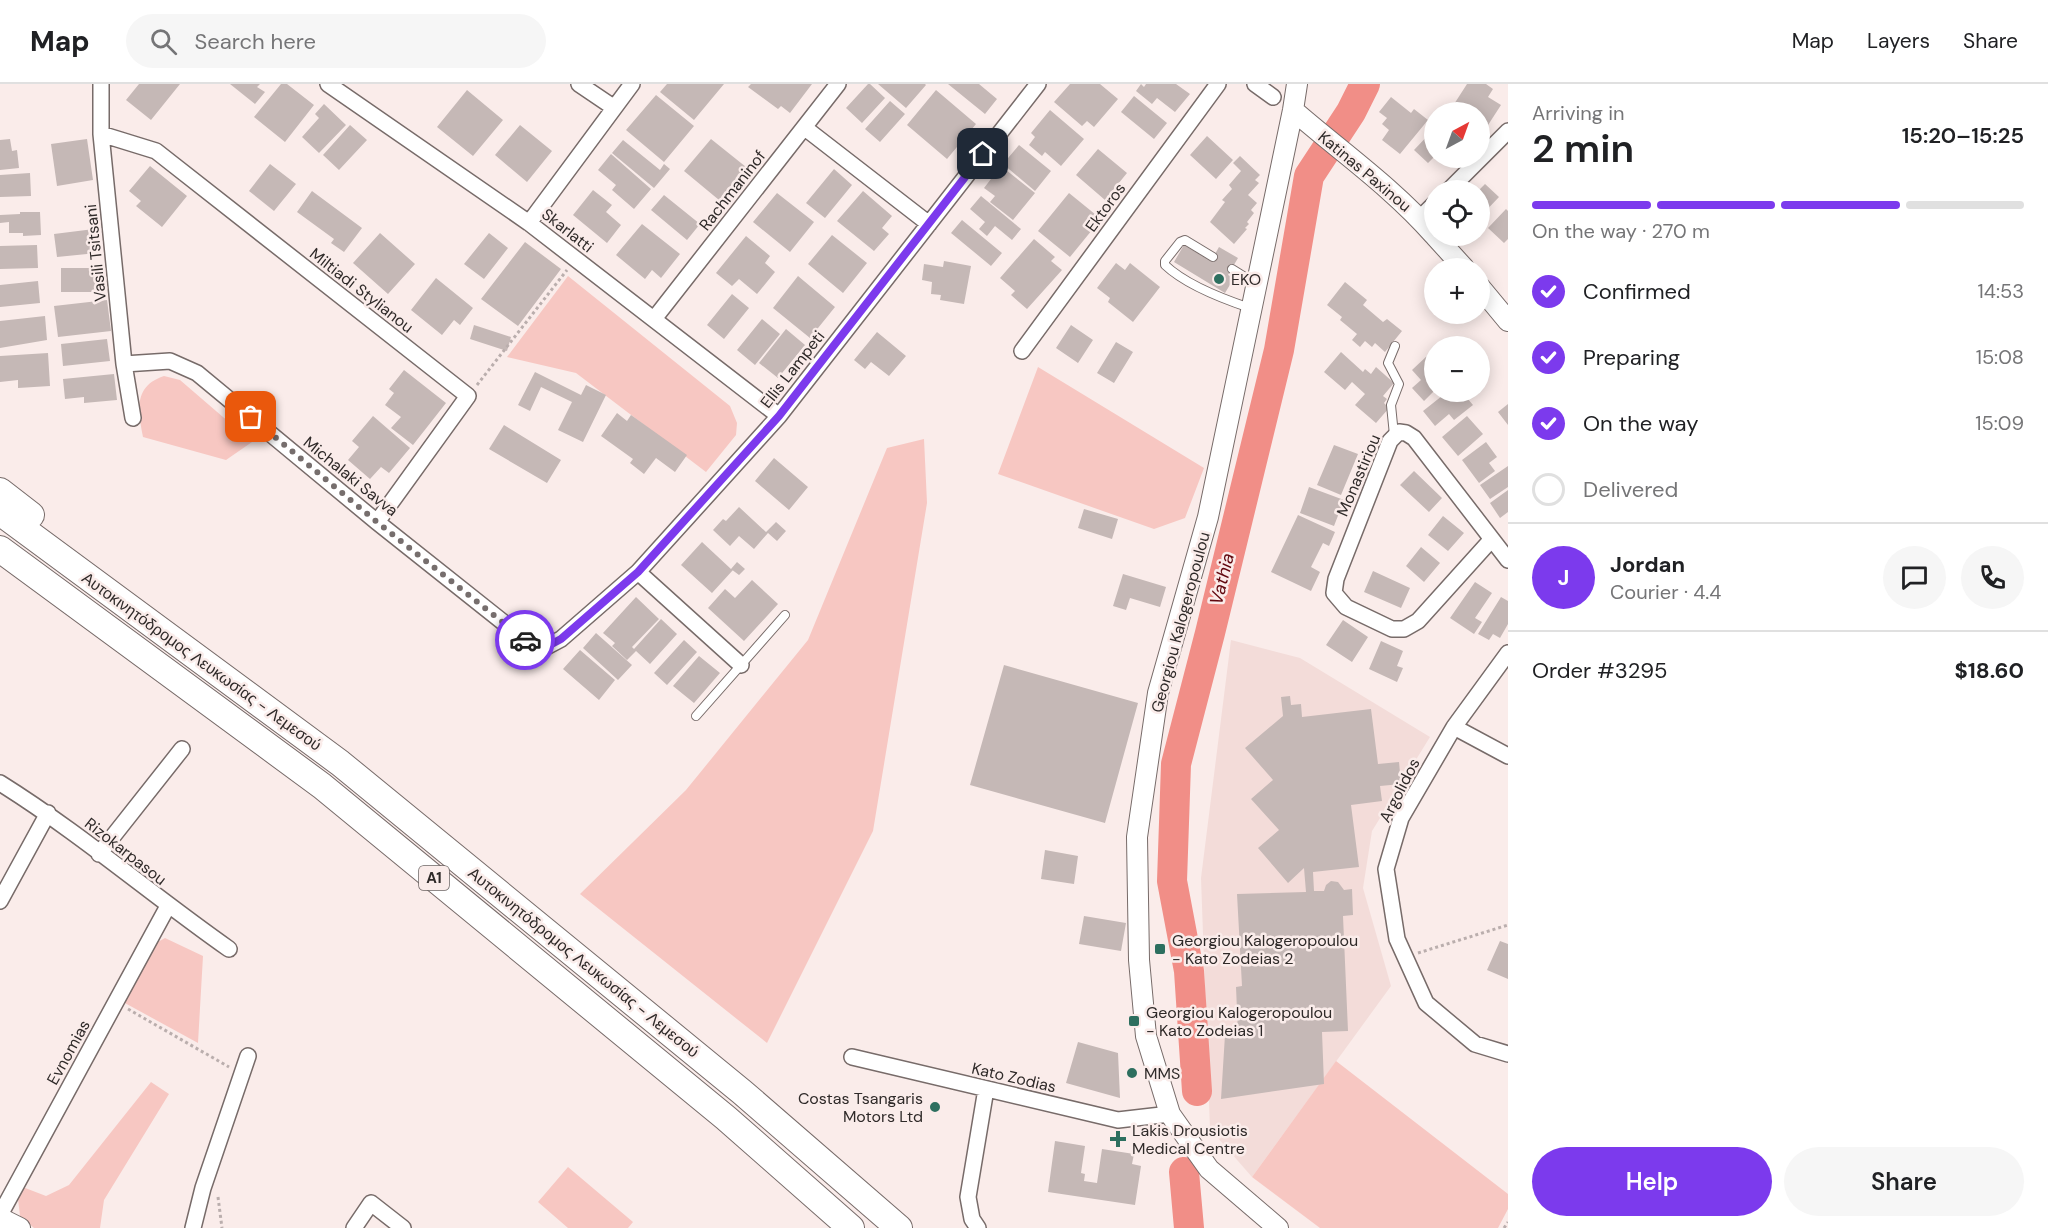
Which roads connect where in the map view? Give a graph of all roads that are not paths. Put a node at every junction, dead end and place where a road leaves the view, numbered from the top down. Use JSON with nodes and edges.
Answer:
{"nodes":[{"id":1,"x":101,"y":84,"type":"edge"},
{"id":2,"x":328,"y":84,"type":"edge"},
{"id":3,"x":579,"y":84,"type":"edge"},
{"id":4,"x":632,"y":84,"type":"edge"},
{"id":5,"x":838,"y":84,"type":"edge"},
{"id":6,"x":1038,"y":84,"type":"edge"},
{"id":7,"x":1218,"y":84,"type":"edge"},
{"id":8,"x":1255,"y":84,"type":"edge"},
{"id":9,"x":1297,"y":84,"type":"edge"},
{"id":10,"x":1273,"y":98,"type":"dead end"},
{"id":11,"x":613,"y":107,"type":"junction"},
{"id":12,"x":1293,"y":110,"type":"junction"},
{"id":13,"x":805,"y":128,"type":"junction"},
{"id":14,"x":1508,"y":131,"type":"edge"},
{"id":15,"x":101,"y":134,"type":"junction"},
{"id":16,"x":1459,"y":180,"type":"edge"},
{"id":17,"x":1424,"y":214,"type":"edge"},
{"id":18,"x":1420,"y":218,"type":"junction"},
{"id":19,"x":529,"y":223,"type":"junction"},
{"id":20,"x":1424,"y":223,"type":"edge"},
{"id":21,"x":929,"y":224,"type":"junction"},
{"id":22,"x":1444,"y":246,"type":"edge"},
{"id":23,"x":1214,"y":257,"type":"dead end"},
{"id":24,"x":1455,"y":258,"type":"edge"},
{"id":25,"x":1232,"y":269,"type":"dead end"},
{"id":26,"x":1256,"y":285,"type":"junction"},
{"id":27,"x":1490,"y":297,"type":"edge"},
{"id":28,"x":1251,"y":308,"type":"junction"},
{"id":29,"x":1505,"y":311,"type":"edge"},
{"id":30,"x":654,"y":319,"type":"junction"},
{"id":31,"x":1395,"y":346,"type":"dead end"},
{"id":32,"x":1022,"y":351,"type":"dead end"},
{"id":33,"x":124,"y":364,"type":"junction"},
{"id":34,"x":779,"y":416,"type":"junction"},
{"id":35,"x":133,"y":418,"type":"dead end"},
{"id":36,"x":1394,"y":435,"type":"junction"},
{"id":37,"x":0,"y":491,"type":"edge"},
{"id":38,"x":0,"y":512,"type":"edge"},
{"id":39,"x":377,"y":522,"type":"junction"},
{"id":40,"x":1491,"y":540,"type":"junction"},
{"id":41,"x":0,"y":549,"type":"edge"},
{"id":42,"x":1508,"y":560,"type":"edge"},
{"id":43,"x":638,"y":572,"type":"junction"},
{"id":44,"x":785,"y":615,"type":"dead end"},
{"id":45,"x":544,"y":648,"type":"joint"},
{"id":46,"x":1508,"y":654,"type":"edge"},
{"id":47,"x":741,"y":665,"type":"junction"},
{"id":48,"x":696,"y":716,"type":"dead end"},
{"id":49,"x":1454,"y":727,"type":"junction"},
{"id":50,"x":182,"y":749,"type":"dead end"},
{"id":51,"x":1508,"y":756,"type":"edge"},
{"id":52,"x":340,"y":763,"type":"junction"},
{"id":53,"x":0,"y":783,"type":"edge"},
{"id":54,"x":48,"y":813,"type":"junction"},
{"id":55,"x":99,"y":854,"type":"junction"},
{"id":56,"x":0,"y":901,"type":"edge"},
{"id":57,"x":168,"y":906,"type":"junction"},
{"id":58,"x":229,"y":949,"type":"dead end"},
{"id":59,"x":1508,"y":1053,"type":"edge"},
{"id":60,"x":248,"y":1056,"type":"dead end"},
{"id":61,"x":852,"y":1057,"type":"dead end"},
{"id":62,"x":986,"y":1089,"type":"junction"},
{"id":63,"x":1170,"y":1114,"type":"junction"},
{"id":64,"x":0,"y":1216,"type":"edge"},
{"id":65,"x":20,"y":1228,"type":"edge"},
{"id":66,"x":193,"y":1228,"type":"edge"},
{"id":67,"x":354,"y":1228,"type":"edge"},
{"id":68,"x":403,"y":1228,"type":"edge"},
{"id":69,"x":851,"y":1228,"type":"edge"},
{"id":70,"x":899,"y":1228,"type":"edge"},
{"id":71,"x":978,"y":1228,"type":"edge"},
{"id":72,"x":1278,"y":1228,"type":"edge"}],
"edges":[{"from":1,"to":15,"type":"street","name":"Vasili Tsitsani"},
{"from":2,"to":19,"type":"street","name":"Skarlatti"},
{"from":3,"to":11,"type":"street"},
{"from":4,"to":11,"type":"street"},
{"from":5,"to":13,"type":"street","name":"Rachmaninof"},
{"from":6,"to":21,"type":"street","name":"Ellis Lampeti"},
{"from":7,"to":32,"type":"street","name":"Ektoros"},
{"from":8,"to":10,"type":"street"},
{"from":9,"to":12,"type":"street","name":"Georgiou Kalogeropoulou"},
{"from":11,"to":19,"type":"street"},
{"from":12,"to":18,"type":"street","name":"Katinas Paxinou"},
{"from":12,"to":26,"type":"street","name":"Georgiou Kalogeropoulou"},
{"from":13,"to":21,"type":"street"},
{"from":13,"to":30,"type":"street","name":"Rachmaninof"},
{"from":14,"to":16,"type":"street"},
{"from":15,"to":33,"type":"street","name":"Vasili Tsitsani"},
{"from":15,"to":39,"type":"street","name":"Miltiadi Stylianou"},
{"from":17,"to":18,"type":"street"},
{"from":18,"to":20,"type":"street","name":"Katinas Paxinou"},
{"from":19,"to":30,"type":"street","name":"Skarlatti"},
{"from":21,"to":34,"type":"street","name":"Ellis Lampeti"},
{"from":22,"to":24,"type":"street","name":"Katinas Paxinou"},
{"from":23,"to":28,"type":"lane"},
{"from":25,"to":26,"type":"lane"},
{"from":26,"to":28,"type":"street","name":"Georgiou Kalogeropoulou"},
{"from":27,"to":29,"type":"street"},
{"from":28,"to":63,"type":"street","name":"Georgiou Kalogeropoulou"},
{"from":30,"to":34,"type":"street","name":"Skarlatti"},
{"from":31,"to":36,"type":"lane"},
{"from":33,"to":35,"type":"street","name":"Vasili Tsitsani"},
{"from":33,"to":39,"type":"street","name":"Michalaki Savva"},
{"from":34,"to":43,"type":"street","name":"Ellis Lampeti"},
{"from":36,"to":40,"type":"street","name":"Monastiriou"},
{"from":36,"to":40,"type":"street","name":"Monastiriou"},
{"from":37,"to":52,"type":"highway"},
{"from":38,"to":52,"type":"highway","name":"Αυτοκινητόδρομος Λευκωσίας - Λεμεσού","number":"A1"},
{"from":39,"to":45,"type":"street","name":"Michalaki Savva"},
{"from":40,"to":42,"type":"street","name":"Monastiriou"},
{"from":41,"to":69,"type":"highway","name":"Αυτοκινητόδρομος Λευκωσίας - Λεμεσού","number":"A1"},
{"from":43,"to":45,"type":"street","name":"Ellis Lampeti"},
{"from":43,"to":47,"type":"street"},
{"from":44,"to":47,"type":"lane"},
{"from":46,"to":49,"type":"street","name":"Argolidos"},
{"from":47,"to":48,"type":"lane"},
{"from":49,"to":51,"type":"street"},
{"from":49,"to":59,"type":"street","name":"Argolidos"},
{"from":50,"to":55,"type":"street"},
{"from":52,"to":70,"type":"highway","name":"Αυτοκινητόδρομος Λευκωσίας - Λεμεσού","number":"A1"},
{"from":53,"to":54,"type":"street","name":"Rizokarpasou"},
{"from":54,"to":55,"type":"street","name":"Rizokarpasou"},
{"from":54,"to":56,"type":"street"},
{"from":55,"to":57,"type":"street","name":"Rizokarpasou"},
{"from":57,"to":58,"type":"street","name":"Rizokarpasou"},
{"from":57,"to":64,"type":"street","name":"Evnomias"},
{"from":60,"to":66,"type":"street"},
{"from":61,"to":62,"type":"street","name":"Kato Zodias"},
{"from":62,"to":63,"type":"street","name":"Kato Zodias"},
{"from":62,"to":71,"type":"street"},
{"from":63,"to":72,"type":"street","name":"Georgiou Kalogeropoulou"},
{"from":64,"to":65,"type":"street"},
{"from":67,"to":68,"type":"street"}]}
